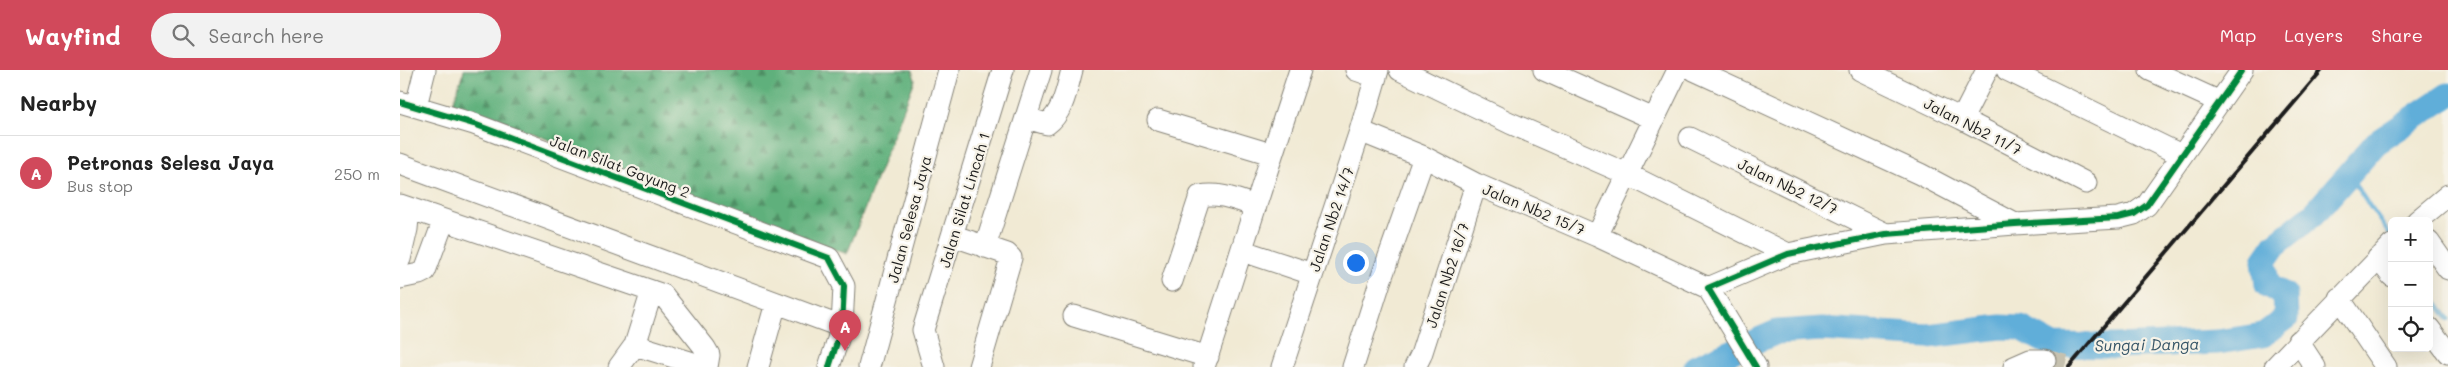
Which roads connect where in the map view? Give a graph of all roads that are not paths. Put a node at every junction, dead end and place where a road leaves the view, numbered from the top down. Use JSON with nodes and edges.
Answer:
{"nodes":[{"id":1,"x":425,"y":70,"type":"edge"},
{"id":2,"x":948,"y":70,"type":"edge"},
{"id":3,"x":1003,"y":70,"type":"edge"},
{"id":4,"x":1041,"y":70,"type":"edge"},
{"id":5,"x":1072,"y":70,"type":"edge"},
{"id":6,"x":1300,"y":70,"type":"edge"},
{"id":7,"x":1400,"y":70,"type":"edge"},
{"id":8,"x":1544,"y":70,"type":"edge"},
{"id":9,"x":1678,"y":70,"type":"edge"},
{"id":10,"x":1694,"y":70,"type":"edge"},
{"id":11,"x":1860,"y":70,"type":"edge"},
{"id":12,"x":1987,"y":70,"type":"edge"},
{"id":13,"x":2007,"y":70,"type":"edge"},
{"id":14,"x":2150,"y":70,"type":"edge"},
{"id":15,"x":2242,"y":70,"type":"edge"},
{"id":16,"x":1370,"y":72,"type":"edge"},
{"id":17,"x":2220,"y":102,"type":"junction"},
{"id":18,"x":408,"y":104,"type":"edge"},
{"id":19,"x":1026,"y":118,"type":"junction"},
{"id":20,"x":1654,"y":119,"type":"junction"},
{"id":21,"x":1962,"y":119,"type":"junction"},
{"id":22,"x":1158,"y":120,"type":"dead end"},
{"id":23,"x":1360,"y":131,"type":"junction"},
{"id":24,"x":1690,"y":138,"type":"dead end"},
{"id":25,"x":1271,"y":154,"type":"junction"},
{"id":26,"x":2181,"y":155,"type":"junction"},
{"id":27,"x":1424,"y":157,"type":"junction"},
{"id":28,"x":400,"y":164,"type":"edge"},
{"id":29,"x":1627,"y":174,"type":"junction"},
{"id":30,"x":2086,"y":183,"type":"dead end"},
{"id":31,"x":1476,"y":184,"type":"junction"},
{"id":32,"x":2448,"y":195,"type":"edge"},
{"id":33,"x":404,"y":206,"type":"edge"},
{"id":34,"x":1256,"y":206,"type":"junction"},
{"id":35,"x":2422,"y":217,"type":"edge"},
{"id":36,"x":444,"y":220,"type":"junction"},
{"id":37,"x":2015,"y":224,"type":"junction"},
{"id":38,"x":1886,"y":234,"type":"junction"},
{"id":39,"x":954,"y":236,"type":"junction"},
{"id":40,"x":1597,"y":236,"type":"junction"},
{"id":41,"x":2436,"y":241,"type":"edge"},
{"id":42,"x":985,"y":246,"type":"junction"},
{"id":43,"x":1243,"y":251,"type":"junction"},
{"id":44,"x":2385,"y":251,"type":"edge"},
{"id":45,"x":1788,"y":254,"type":"junction"},
{"id":46,"x":400,"y":259,"type":"edge"},
{"id":47,"x":2448,"y":269,"type":"edge"},
{"id":48,"x":1312,"y":274,"type":"junction"},
{"id":49,"x":400,"y":278,"type":"edge"},
{"id":50,"x":1172,"y":281,"type":"dead end"},
{"id":51,"x":1708,"y":288,"type":"junction"},
{"id":52,"x":652,"y":291,"type":"junction"},
{"id":53,"x":2339,"y":298,"type":"junction"},
{"id":54,"x":776,"y":303,"type":"junction"},
{"id":55,"x":1074,"y":316,"type":"dead end"},
{"id":56,"x":842,"y":327,"type":"junction"},
{"id":57,"x":2433,"y":333,"type":"edge"},
{"id":58,"x":2298,"y":341,"type":"junction"},
{"id":59,"x":635,"y":345,"type":"junction"},
{"id":60,"x":2448,"y":353,"type":"edge"},
{"id":61,"x":2045,"y":360,"type":"tunnel mouth"},
{"id":62,"x":1206,"y":362,"type":"edge"},
{"id":63,"x":1416,"y":366,"type":"edge"},
{"id":64,"x":619,"y":367,"type":"edge"},
{"id":65,"x":707,"y":367,"type":"edge"},
{"id":66,"x":758,"y":367,"type":"edge"},
{"id":67,"x":829,"y":367,"type":"edge"},
{"id":68,"x":869,"y":367,"type":"edge"},
{"id":69,"x":934,"y":367,"type":"edge"},
{"id":70,"x":979,"y":367,"type":"edge"},
{"id":71,"x":1282,"y":367,"type":"edge"},
{"id":72,"x":1354,"y":367,"type":"edge"},
{"id":73,"x":1756,"y":367,"type":"edge"},
{"id":74,"x":2014,"y":367,"type":"edge"},
{"id":75,"x":2275,"y":367,"type":"edge"},
{"id":76,"x":2315,"y":367,"type":"edge"},
{"id":77,"x":2386,"y":367,"type":"edge"}],
"edges":[{"from":1,"to":18,"type":"street"},
{"from":2,"to":68,"type":"street","name":"Jalan Selesa Jaya"},
{"from":3,"to":39,"type":"street","name":"Jalan Silat Lincah 1"},
{"from":4,"to":19,"type":"street"},
{"from":5,"to":19,"type":"street"},
{"from":6,"to":25,"type":"street"},
{"from":7,"to":29,"type":"street"},
{"from":8,"to":20,"type":"street"},
{"from":9,"to":20,"type":"street"},
{"from":10,"to":37,"type":"street"},
{"from":11,"to":21,"type":"street","name":"Jalan Nb2 11/7"},
{"from":12,"to":21,"type":"street"},
{"from":13,"to":26,"type":"street"},
{"from":14,"to":17,"type":"street"},
{"from":15,"to":17,"type":"street"},
{"from":16,"to":23,"type":"street","name":"Jalan Nb2 14/7"},
{"from":17,"to":26,"type":"street"},
{"from":18,"to":56,"type":"street","name":"Jalan Silat Gayung 2"},
{"from":19,"to":42,"type":"street"},
{"from":20,"to":29,"type":"street"},
{"from":21,"to":30,"type":"street","name":"Jalan Nb2 11/7"},
{"from":22,"to":25,"type":"street"},
{"from":23,"to":27,"type":"street","name":"Jalan Nb2 15/7"},
{"from":23,"to":48,"type":"street","name":"Jalan Nb2 14/7"},
{"from":24,"to":38,"type":"street","name":"Jalan Nb2 12/7"},
{"from":25,"to":34,"type":"street"},
{"from":26,"to":37,"type":"street"},
{"from":27,"to":31,"type":"street","name":"Jalan Nb2 15/7"},
{"from":27,"to":72,"type":"street"},
{"from":28,"to":54,"type":"street"},
{"from":29,"to":40,"type":"street"},
{"from":29,"to":45,"type":"street"},
{"from":31,"to":40,"type":"street","name":"Jalan Nb2 15/7"},
{"from":31,"to":63,"type":"street","name":"Jalan Nb2 16/7"},
{"from":32,"to":35,"type":"street"},
{"from":33,"to":36,"type":"street"},
{"from":33,"to":46,"type":"street"},
{"from":34,"to":43,"type":"street"},
{"from":34,"to":50,"type":"street"},
{"from":36,"to":49,"type":"street"},
{"from":36,"to":52,"type":"street"},
{"from":37,"to":38,"type":"street"},
{"from":38,"to":45,"type":"street"},
{"from":39,"to":42,"type":"street"},
{"from":39,"to":69,"type":"street","name":"Jalan Silat Lincah 1"},
{"from":40,"to":51,"type":"street","name":"Jalan Nb2 15/7"},
{"from":41,"to":47,"type":"street"},
{"from":42,"to":70,"type":"street"},
{"from":43,"to":48,"type":"street"},
{"from":43,"to":62,"type":"street"},
{"from":44,"to":53,"type":"street"},
{"from":45,"to":51,"type":"street"},
{"from":48,"to":71,"type":"street","name":"Jalan Nb2 14/7"},
{"from":51,"to":73,"type":"street"},
{"from":52,"to":59,"type":"street"},
{"from":52,"to":65,"type":"street"},
{"from":53,"to":58,"type":"street"},
{"from":53,"to":77,"type":"street"},
{"from":54,"to":56,"type":"street"},
{"from":54,"to":66,"type":"street"},
{"from":55,"to":62,"type":"street"},
{"from":56,"to":67,"type":"street"},
{"from":57,"to":60,"type":"street"},
{"from":58,"to":75,"type":"street"},
{"from":58,"to":76,"type":"street"},
{"from":59,"to":64,"type":"street"},
{"from":59,"to":65,"type":"street"},
{"from":61,"to":74,"type":"street"}]}
